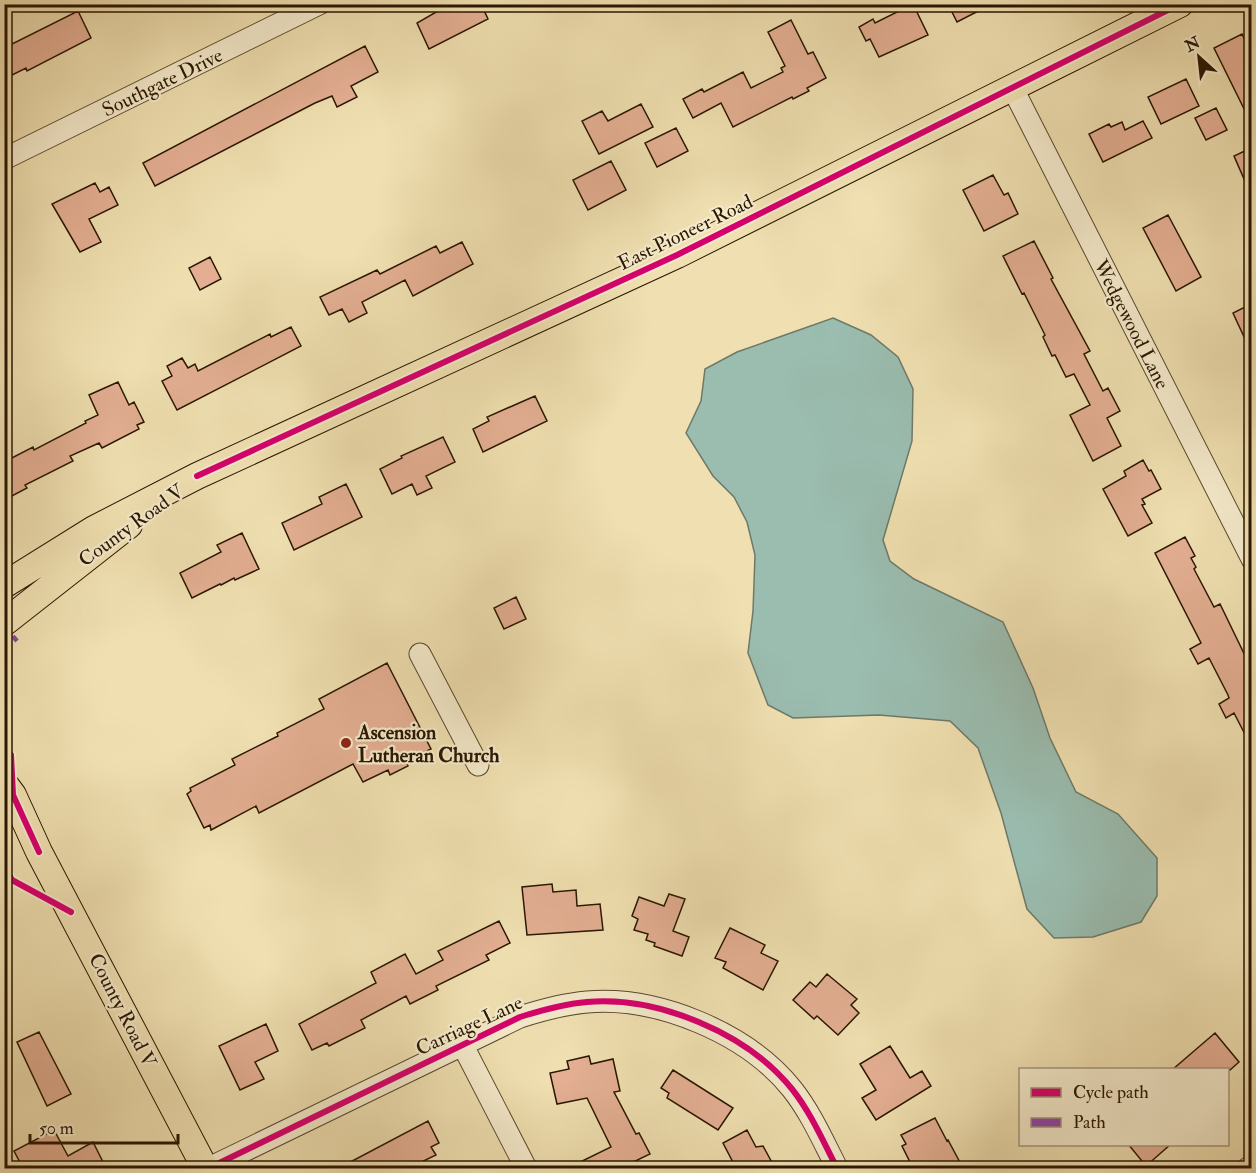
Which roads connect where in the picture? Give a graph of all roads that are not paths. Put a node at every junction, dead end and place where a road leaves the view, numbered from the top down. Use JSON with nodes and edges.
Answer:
{"nodes":[{"id":1,"x":319,"y":4,"type":"edge"},
{"id":2,"x":1180,"y":4,"type":"edge"},
{"id":3,"x":1013,"y":89,"type":"junction"},
{"id":4,"x":4,"y":159,"type":"edge"},
{"id":5,"x":197,"y":476,"type":"junction"},
{"id":6,"x":1251,"y":559,"type":"edge"},
{"id":7,"x":4,"y":585,"type":"edge"},
{"id":8,"x":4,"y":623,"type":"edge"},
{"id":9,"x":420,"y":654,"type":"dead end"},
{"id":10,"x":478,"y":765,"type":"dead end"},
{"id":11,"x":4,"y":783,"type":"edge"},
{"id":12,"x":4,"y":817,"type":"edge"},
{"id":13,"x":39,"y":852,"type":"junction"},
{"id":14,"x":462,"y":1044,"type":"junction"},
{"id":15,"x":207,"y":1168,"type":"edge"},
{"id":16,"x":526,"y":1168,"type":"edge"},
{"id":17,"x":837,"y":1168,"type":"edge"}],
"edges":[{"from":1,"to":4,"type":"street","name":"Southgate Drive"},
{"from":2,"to":3,"type":"main road","name":"East Pioneer Road"},
{"from":3,"to":5,"type":"main road","name":"East Pioneer Road"},
{"from":3,"to":6,"type":"street","name":"Wedgewood Lane"},
{"from":5,"to":7,"type":"main road","name":"County Road V"},
{"from":5,"to":8,"type":"main road","name":"County Road V"},
{"from":9,"to":10,"type":"street"},
{"from":11,"to":13,"type":"main road","name":"County Road V"},
{"from":12,"to":13,"type":"main road","name":"County Road V"},
{"from":13,"to":15,"type":"main road","name":"County Road V"},
{"from":14,"to":15,"type":"street","name":"Carriage Lane"},
{"from":14,"to":16,"type":"street"},
{"from":14,"to":17,"type":"street","name":"Carriage Lane"}]}
